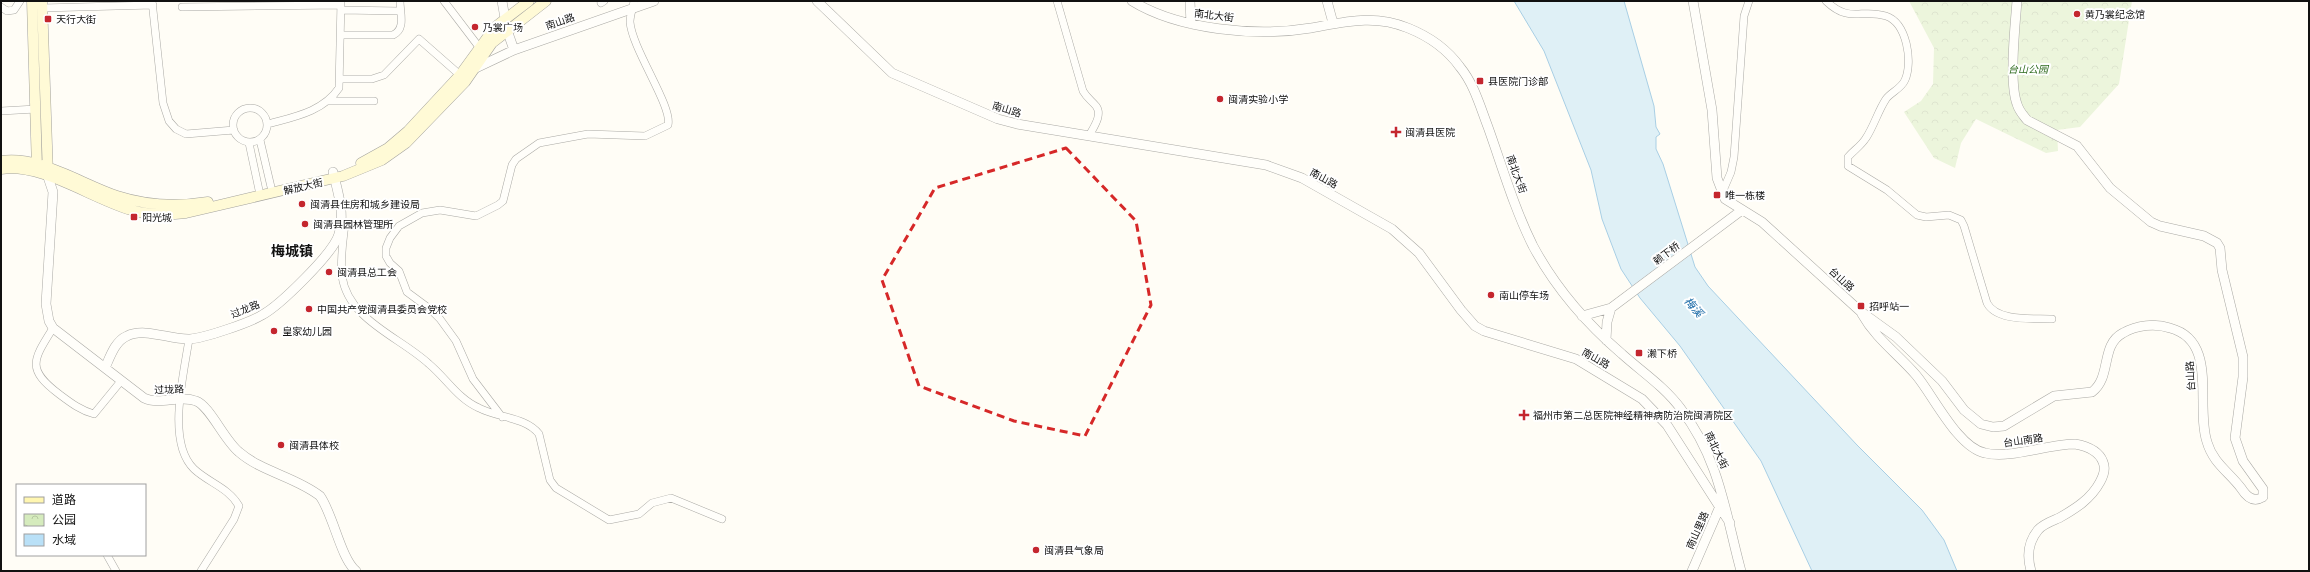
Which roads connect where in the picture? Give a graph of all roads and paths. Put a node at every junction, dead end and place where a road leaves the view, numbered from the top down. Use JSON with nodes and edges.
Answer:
{"nodes":[{"id":1,"x":400,"y":1,"type":"edge"},
{"id":2,"x":444,"y":1,"type":"edge"},
{"id":3,"x":502,"y":1,"type":"edge"},
{"id":4,"x":529,"y":1,"type":"edge"},
{"id":5,"x":546,"y":1,"type":"edge"},
{"id":6,"x":654,"y":1,"type":"edge"},
{"id":7,"x":816,"y":1,"type":"edge"},
{"id":8,"x":1058,"y":1,"type":"edge"},
{"id":9,"x":1132,"y":1,"type":"edge"},
{"id":10,"x":1190,"y":1,"type":"edge"},
{"id":11,"x":1327,"y":1,"type":"edge"},
{"id":12,"x":1693,"y":1,"type":"edge"},
{"id":13,"x":1749,"y":1,"type":"edge"},
{"id":14,"x":1826,"y":1,"type":"edge"},
{"id":15,"x":2017,"y":1,"type":"edge"},
{"id":16,"x":153,"y":3,"type":"edge"},
{"id":17,"x":19,"y":4,"type":"edge"},
{"id":18,"x":37,"y":4,"type":"edge"},
{"id":19,"x":633,"y":4,"type":"edge"},
{"id":20,"x":341,"y":6,"type":"edge"},
{"id":21,"x":1,"y":7,"type":"edge"},
{"id":22,"x":182,"y":7,"type":"dead end"},
{"id":23,"x":400,"y":11,"type":"junction"},
{"id":24,"x":504,"y":18,"type":"junction"},
{"id":25,"x":1333,"y":23,"type":"junction"},
{"id":26,"x":1191,"y":24,"type":"junction"},
{"id":27,"x":507,"y":30,"type":"junction"},
{"id":28,"x":341,"y":35,"type":"junction"},
{"id":29,"x":480,"y":47,"type":"junction"},
{"id":30,"x":514,"y":50,"type":"junction"},
{"id":31,"x":476,"y":68,"type":"junction"},
{"id":32,"x":460,"y":75,"type":"junction"},
{"id":33,"x":340,"y":79,"type":"junction"},
{"id":34,"x":328,"y":101,"type":"junction"},
{"id":35,"x":374,"y":101,"type":"dead end"},
{"id":36,"x":36,"y":109,"type":"junction"},
{"id":37,"x":1,"y":111,"type":"edge"},
{"id":38,"x":268,"y":124,"type":"junction"},
{"id":39,"x":234,"y":130,"type":"junction"},
{"id":40,"x":1089,"y":136,"type":"junction"},
{"id":41,"x":260,"y":140,"type":"junction"},
{"id":42,"x":249,"y":142,"type":"junction"},
{"id":43,"x":1,"y":162,"type":"edge"},
{"id":44,"x":37,"y":168,"type":"junction"},
{"id":45,"x":1,"y":169,"type":"edge"},
{"id":46,"x":49,"y":173,"type":"junction"},
{"id":47,"x":334,"y":175,"type":"junction"},
{"id":48,"x":271,"y":187,"type":"junction"},
{"id":49,"x":259,"y":190,"type":"junction"},
{"id":50,"x":1722,"y":193,"type":"junction"},
{"id":51,"x":342,"y":210,"type":"junction"},
{"id":52,"x":1742,"y":210,"type":"junction"},
{"id":53,"x":1614,"y":306,"type":"junction"},
{"id":54,"x":1860,"y":311,"type":"junction"},
{"id":55,"x":1582,"y":316,"type":"junction"},
{"id":56,"x":2052,"y":319,"type":"dead end"},
{"id":57,"x":53,"y":328,"type":"junction"},
{"id":58,"x":188,"y":339,"type":"junction"},
{"id":59,"x":1606,"y":340,"type":"junction"},
{"id":60,"x":105,"y":368,"type":"junction"},
{"id":61,"x":121,"y":380,"type":"junction"},
{"id":62,"x":181,"y":400,"type":"junction"},
{"id":63,"x":502,"y":417,"type":"junction"},
{"id":64,"x":1724,"y":499,"type":"junction"},
{"id":65,"x":1719,"y":508,"type":"junction"},
{"id":66,"x":722,"y":519,"type":"dead end"},
{"id":67,"x":1730,"y":523,"type":"junction"},
{"id":68,"x":108,"y":556,"type":"edge"},
{"id":69,"x":116,"y":571,"type":"edge"},
{"id":70,"x":201,"y":571,"type":"edge"},
{"id":71,"x":356,"y":571,"type":"edge"},
{"id":72,"x":1692,"y":571,"type":"edge"},
{"id":73,"x":1741,"y":571,"type":"edge"},
{"id":74,"x":2031,"y":571,"type":"edge"}],
"edges":[{"from":1,"to":23,"type":"street"},
{"from":2,"to":29,"type":"street"},
{"from":3,"to":24,"type":"street"},
{"from":4,"to":24,"type":"main road","name":"解放大街"},
{"from":5,"to":27,"type":"main road","name":"解放大街"},
{"from":6,"to":19,"type":"street","name":"南山路"},
{"from":7,"to":40,"type":"street","name":"南山路"},
{"from":8,"to":40,"type":"street"},
{"from":9,"to":26,"type":"street","name":"南北大街"},
{"from":10,"to":26,"type":"street"},
{"from":11,"to":25,"type":"street"},
{"from":12,"to":50,"type":"street"},
{"from":13,"to":50,"type":"street"},
{"from":14,"to":56,"type":"street"},
{"from":15,"to":54,"type":"street","name":"台山路"},
{"from":16,"to":18,"type":"street"},
{"from":16,"to":39,"type":"street"},
{"from":17,"to":18,"type":"street"},
{"from":17,"to":21,"type":"street"},
{"from":18,"to":36,"type":"main road"},
{"from":18,"to":46,"type":"main road"},
{"from":19,"to":30,"type":"street","name":"南山路"},
{"from":19,"to":63,"type":"street"},
{"from":20,"to":22,"type":"street"},
{"from":20,"to":23,"type":"street"},
{"from":20,"to":28,"type":"street"},
{"from":23,"to":28,"type":"street"},
{"from":24,"to":27,"type":"street"},
{"from":24,"to":29,"type":"main road","name":"解放大街"},
{"from":25,"to":26,"type":"street","name":"南北大街"},
{"from":25,"to":55,"type":"street","name":"南北大街"},
{"from":27,"to":30,"type":"street"},
{"from":27,"to":31,"type":"main road","name":"解放大街"},
{"from":28,"to":33,"type":"street"},
{"from":29,"to":32,"type":"main road","name":"解放大街"},
{"from":30,"to":31,"type":"street","name":"南山路"},
{"from":31,"to":47,"type":"main road","name":"解放大街"},
{"from":32,"to":33,"type":"street"},
{"from":32,"to":47,"type":"main road","name":"解放大街"},
{"from":33,"to":34,"type":"street"},
{"from":34,"to":35,"type":"street"},
{"from":34,"to":38,"type":"street"},
{"from":36,"to":37,"type":"street"},
{"from":36,"to":44,"type":"main road"},
{"from":38,"to":39,"type":"street"},
{"from":38,"to":41,"type":"street"},
{"from":39,"to":42,"type":"street"},
{"from":40,"to":65,"type":"street","name":"南山路"},
{"from":41,"to":42,"type":"street"},
{"from":41,"to":48,"type":"street"},
{"from":42,"to":49,"type":"street"},
{"from":43,"to":44,"type":"main road","name":"解放大街"},
{"from":44,"to":45,"type":"main road","name":"解放大街"},
{"from":44,"to":46,"type":"main road","name":"解放大街"},
{"from":46,"to":47,"type":"main road","name":"解放大街"},
{"from":46,"to":49,"type":"main road","name":"解放大街"},
{"from":46,"to":57,"type":"street"},
{"from":47,"to":48,"type":"main road","name":"解放大街"},
{"from":47,"to":51,"type":"street","name":"过龙路"},
{"from":48,"to":49,"type":"main road","name":"解放大街"},
{"from":50,"to":52,"type":"street","name":"台山路"},
{"from":51,"to":58,"type":"street","name":"过龙路"},
{"from":51,"to":63,"type":"street"},
{"from":52,"to":53,"type":"street","name":"赖下桥"},
{"from":52,"to":54,"type":"street","name":"台山路"},
{"from":53,"to":55,"type":"street"},
{"from":53,"to":59,"type":"street"},
{"from":54,"to":74,"type":"street","name":"台山南路"},
{"from":55,"to":59,"type":"street","name":"南北大街"},
{"from":57,"to":60,"type":"street","name":"过垅路"},
{"from":57,"to":61,"type":"street"},
{"from":58,"to":60,"type":"street","name":"过龙路"},
{"from":58,"to":62,"type":"street"},
{"from":59,"to":64,"type":"street","name":"南北大街"},
{"from":60,"to":61,"type":"street","name":"过垅路"},
{"from":61,"to":62,"type":"street","name":"过垅路"},
{"from":62,"to":70,"type":"street"},
{"from":62,"to":71,"type":"street","name":"过垅路"},
{"from":63,"to":66,"type":"street"},
{"from":64,"to":65,"type":"street","name":"南山里路"},
{"from":64,"to":67,"type":"street","name":"南北大街"},
{"from":65,"to":67,"type":"street","name":"南山路"},
{"from":65,"to":72,"type":"street","name":"南山里路"},
{"from":67,"to":73,"type":"street","name":"南北大街"},
{"from":68,"to":69,"type":"street"}]}
